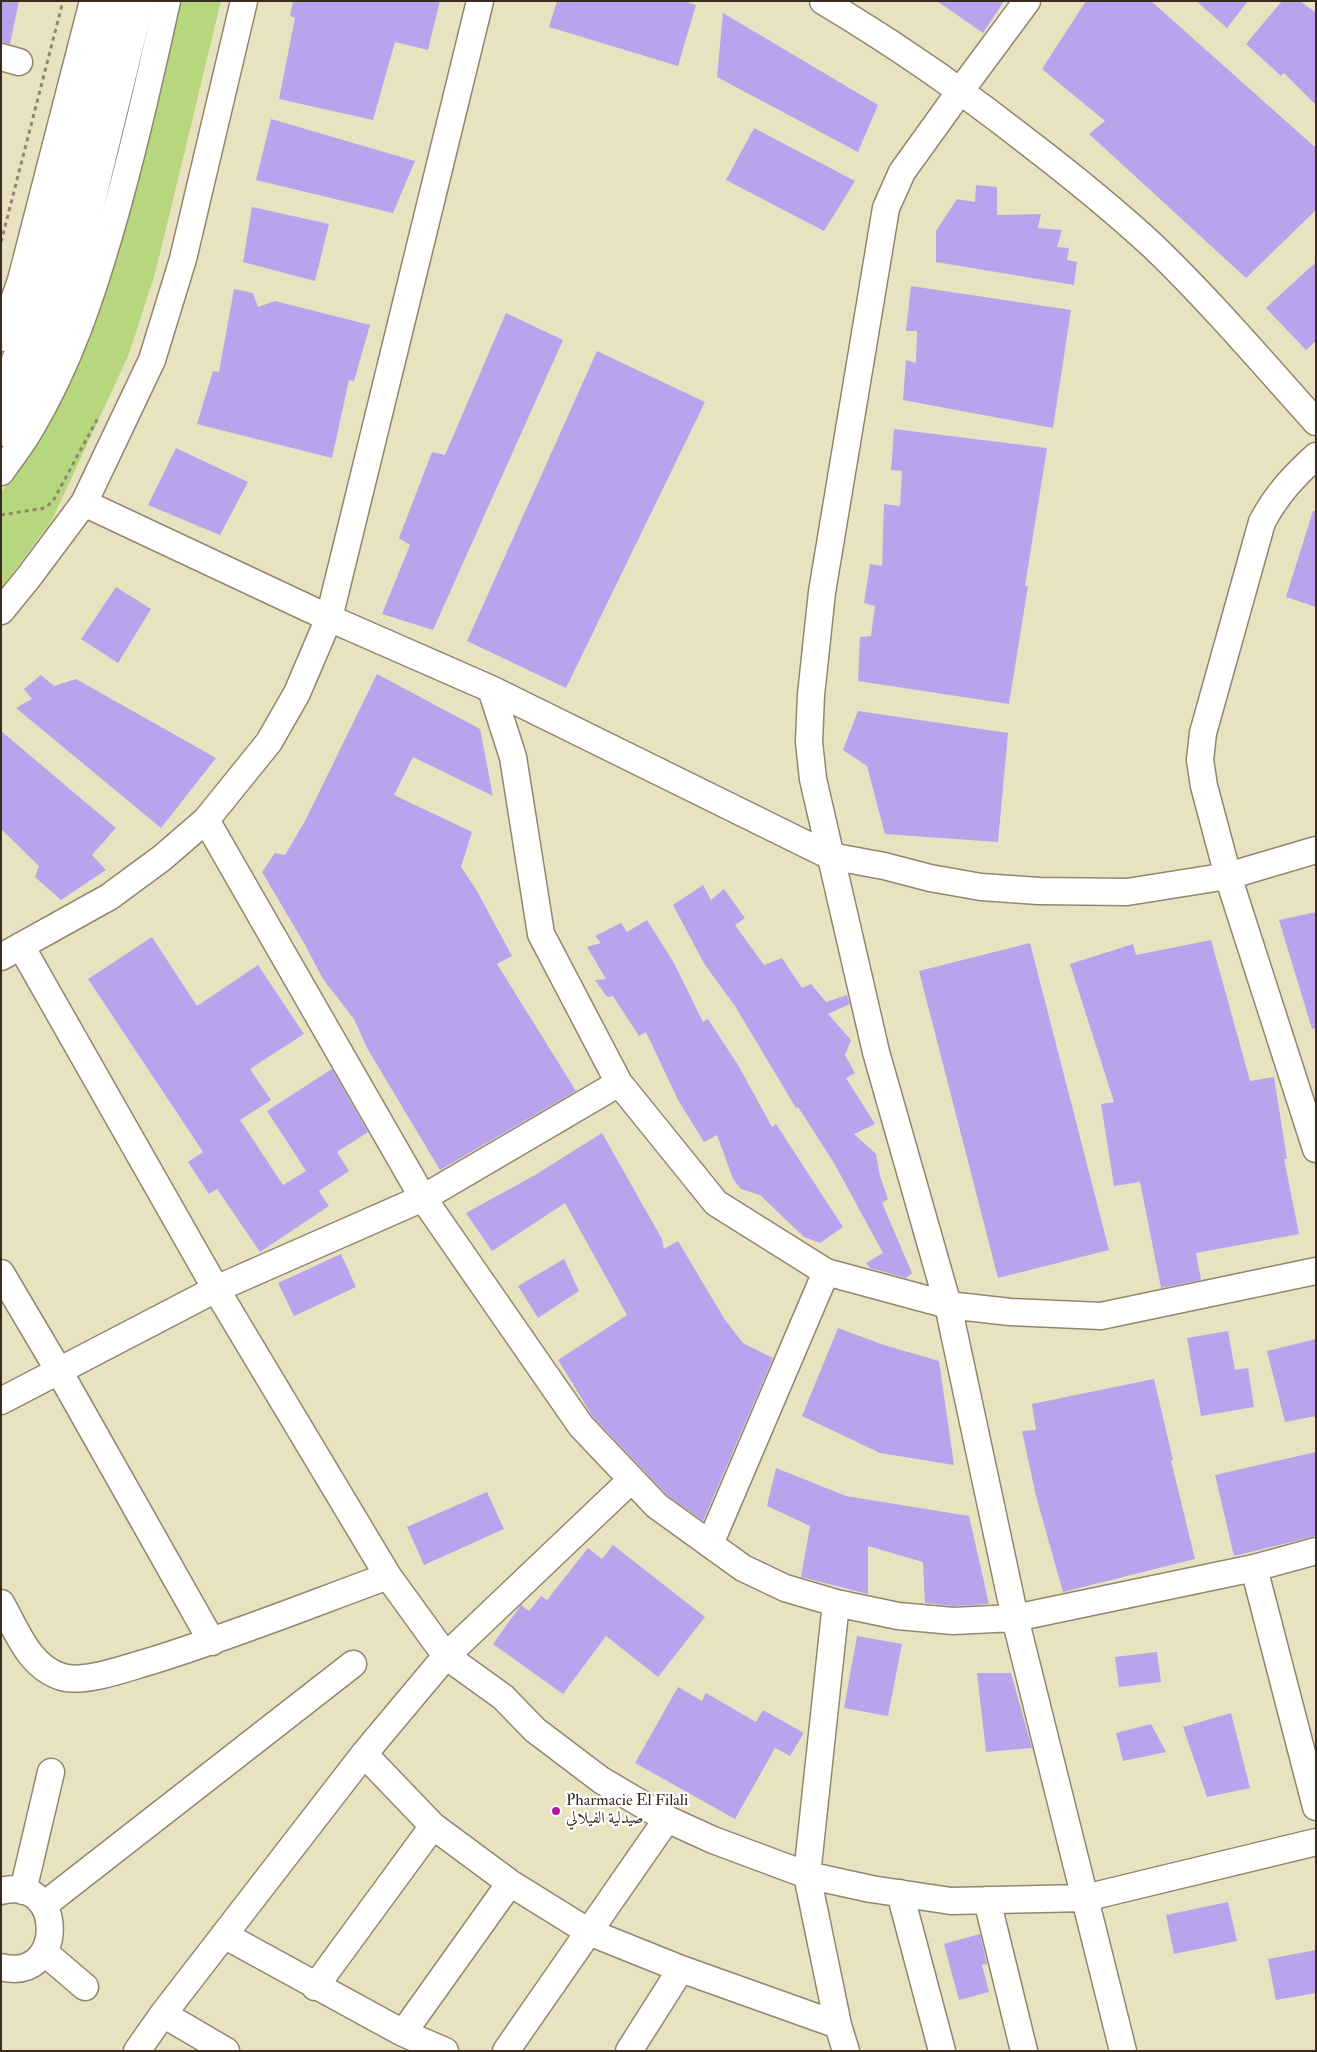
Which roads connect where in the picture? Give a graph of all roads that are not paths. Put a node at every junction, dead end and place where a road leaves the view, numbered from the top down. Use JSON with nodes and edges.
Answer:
{"nodes":[{"id":1,"x":93,"y":1,"type":"edge"},
{"id":2,"x":116,"y":1,"type":"edge"},
{"id":3,"x":140,"y":1,"type":"edge"},
{"id":4,"x":168,"y":1,"type":"edge"},
{"id":5,"x":244,"y":1,"type":"edge"},
{"id":6,"x":480,"y":1,"type":"edge"},
{"id":7,"x":823,"y":1,"type":"edge"},
{"id":8,"x":1027,"y":1,"type":"edge"},
{"id":9,"x":961,"y":90,"type":"junction"},
{"id":10,"x":1,"y":338,"type":"edge"},
{"id":11,"x":1,"y":392,"type":"edge"},
{"id":12,"x":1316,"y":422,"type":"edge"},
{"id":13,"x":1,"y":432,"type":"edge"},
{"id":14,"x":1316,"y":456,"type":"edge"},
{"id":15,"x":1,"y":472,"type":"edge"},
{"id":16,"x":84,"y":503,"type":"junction"},
{"id":17,"x":1,"y":611,"type":"edge"},
{"id":18,"x":329,"y":618,"type":"junction"},
{"id":19,"x":491,"y":689,"type":"junction"},
{"id":20,"x":206,"y":820,"type":"junction"},
{"id":21,"x":1316,"y":850,"type":"edge"},
{"id":22,"x":830,"y":856,"type":"junction"},
{"id":23,"x":1228,"y":876,"type":"junction"},
{"id":24,"x":11,"y":951,"type":"edge"},
{"id":25,"x":619,"y":1083,"type":"junction"},
{"id":26,"x":1316,"y":1149,"type":"edge"},
{"id":27,"x":424,"y":1198,"type":"junction"},
{"id":28,"x":1316,"y":1271,"type":"edge"},
{"id":29,"x":826,"y":1272,"type":"junction"},
{"id":30,"x":1,"y":1273,"type":"edge"},
{"id":31,"x":216,"y":1289,"type":"junction"},
{"id":32,"x":948,"y":1305,"type":"junction"},
{"id":33,"x":60,"y":1371,"type":"junction"},
{"id":34,"x":1,"y":1401,"type":"edge"},
{"id":35,"x":631,"y":1480,"type":"junction"},
{"id":36,"x":710,"y":1544,"type":"junction"},
{"id":37,"x":1316,"y":1551,"type":"edge"},
{"id":38,"x":1254,"y":1568,"type":"junction"},
{"id":39,"x":388,"y":1576,"type":"junction"},
{"id":40,"x":1,"y":1603,"type":"edge"},
{"id":41,"x":836,"y":1603,"type":"junction"},
{"id":42,"x":1015,"y":1618,"type":"junction"},
{"id":43,"x":212,"y":1642,"type":"junction"},
{"id":44,"x":446,"y":1656,"type":"junction"},
{"id":45,"x":353,"y":1664,"type":"dead end"},
{"id":46,"x":364,"y":1754,"type":"junction"},
{"id":47,"x":51,"y":1772,"type":"dead end"},
{"id":48,"x":1316,"y":1807,"type":"edge"},
{"id":49,"x":667,"y":1819,"type":"junction"},
{"id":50,"x":433,"y":1826,"type":"junction"},
{"id":51,"x":1316,"y":1842,"type":"edge"},
{"id":52,"x":807,"y":1875,"type":"junction"},
{"id":53,"x":510,"y":1883,"type":"junction"},
{"id":54,"x":12,"y":1891,"type":"edge"},
{"id":55,"x":900,"y":1893,"type":"junction"},
{"id":56,"x":1085,"y":1898,"type":"junction"},
{"id":57,"x":987,"y":1900,"type":"junction"},
{"id":58,"x":44,"y":1906,"type":"junction"},
{"id":59,"x":589,"y":1932,"type":"junction"},
{"id":60,"x":224,"y":1935,"type":"junction"},
{"id":61,"x":44,"y":1952,"type":"junction"},
{"id":62,"x":680,"y":1969,"type":"junction"},
{"id":63,"x":2,"y":1972,"type":"edge"},
{"id":64,"x":315,"y":1986,"type":"junction"},
{"id":65,"x":85,"y":1987,"type":"dead end"},
{"id":66,"x":163,"y":2014,"type":"junction"},
{"id":67,"x":838,"y":2025,"type":"junction"},
{"id":68,"x":403,"y":2033,"type":"junction"},
{"id":69,"x":136,"y":2051,"type":"edge"},
{"id":70,"x":226,"y":2051,"type":"edge"},
{"id":71,"x":445,"y":2051,"type":"edge"},
{"id":72,"x":506,"y":2051,"type":"edge"},
{"id":73,"x":629,"y":2051,"type":"edge"},
{"id":74,"x":846,"y":2051,"type":"edge"},
{"id":75,"x":942,"y":2051,"type":"edge"},
{"id":76,"x":1024,"y":2051,"type":"edge"},
{"id":77,"x":1123,"y":2051,"type":"edge"}],
"edges":[{"from":1,"to":10,"type":"street"},
{"from":2,"to":11,"type":"highway"},
{"from":3,"to":13,"type":"highway"},
{"from":4,"to":15,"type":"street"},
{"from":5,"to":16,"type":"street"},
{"from":6,"to":18,"type":"street"},
{"from":7,"to":9,"type":"street"},
{"from":8,"to":9,"type":"street"},
{"from":9,"to":12,"type":"street"},
{"from":9,"to":22,"type":"street"},
{"from":14,"to":23,"type":"street"},
{"from":16,"to":17,"type":"street"},
{"from":16,"to":18,"type":"street"},
{"from":18,"to":19,"type":"street"},
{"from":18,"to":20,"type":"street"},
{"from":19,"to":22,"type":"street"},
{"from":19,"to":25,"type":"street"},
{"from":20,"to":24,"type":"street"},
{"from":20,"to":27,"type":"street"},
{"from":21,"to":23,"type":"street"},
{"from":22,"to":23,"type":"street"},
{"from":22,"to":32,"type":"street"},
{"from":23,"to":26,"type":"street"},
{"from":24,"to":31,"type":"street"},
{"from":25,"to":27,"type":"street"},
{"from":25,"to":29,"type":"street"},
{"from":27,"to":31,"type":"street"},
{"from":27,"to":35,"type":"street"},
{"from":28,"to":32,"type":"street"},
{"from":29,"to":32,"type":"street"},
{"from":29,"to":36,"type":"street"},
{"from":30,"to":33,"type":"street"},
{"from":31,"to":33,"type":"street"},
{"from":31,"to":39,"type":"street"},
{"from":32,"to":42,"type":"street"},
{"from":33,"to":34,"type":"street"},
{"from":33,"to":43,"type":"street"},
{"from":35,"to":36,"type":"street"},
{"from":35,"to":44,"type":"street"},
{"from":36,"to":41,"type":"street"},
{"from":37,"to":38,"type":"street"},
{"from":38,"to":42,"type":"street"},
{"from":38,"to":48,"type":"street"},
{"from":39,"to":43,"type":"street"},
{"from":39,"to":44,"type":"street"},
{"from":40,"to":43,"type":"street"},
{"from":41,"to":42,"type":"street"},
{"from":41,"to":52,"type":"street"},
{"from":42,"to":56,"type":"street"},
{"from":44,"to":46,"type":"street"},
{"from":44,"to":49,"type":"street"},
{"from":45,"to":58,"type":"street"},
{"from":46,"to":50,"type":"street"},
{"from":46,"to":60,"type":"street"},
{"from":47,"to":54,"type":"street"},
{"from":49,"to":52,"type":"street"},
{"from":49,"to":59,"type":"street"},
{"from":50,"to":53,"type":"street"},
{"from":50,"to":64,"type":"street"},
{"from":51,"to":56,"type":"street"},
{"from":52,"to":55,"type":"street"},
{"from":52,"to":67,"type":"street"},
{"from":53,"to":59,"type":"street"},
{"from":53,"to":68,"type":"street"},
{"from":54,"to":58,"type":"street"},
{"from":55,"to":57,"type":"street"},
{"from":55,"to":75,"type":"street"},
{"from":56,"to":57,"type":"street"},
{"from":56,"to":77,"type":"street"},
{"from":57,"to":76,"type":"street"},
{"from":58,"to":61,"type":"street"},
{"from":59,"to":62,"type":"street"},
{"from":59,"to":72,"type":"street"},
{"from":60,"to":64,"type":"street"},
{"from":60,"to":66,"type":"street"},
{"from":61,"to":63,"type":"street"},
{"from":61,"to":65,"type":"street"},
{"from":62,"to":67,"type":"street"},
{"from":62,"to":73,"type":"street"},
{"from":64,"to":68,"type":"street"},
{"from":66,"to":69,"type":"street"},
{"from":66,"to":70,"type":"street"},
{"from":67,"to":74,"type":"street"},
{"from":68,"to":71,"type":"street"}]}
